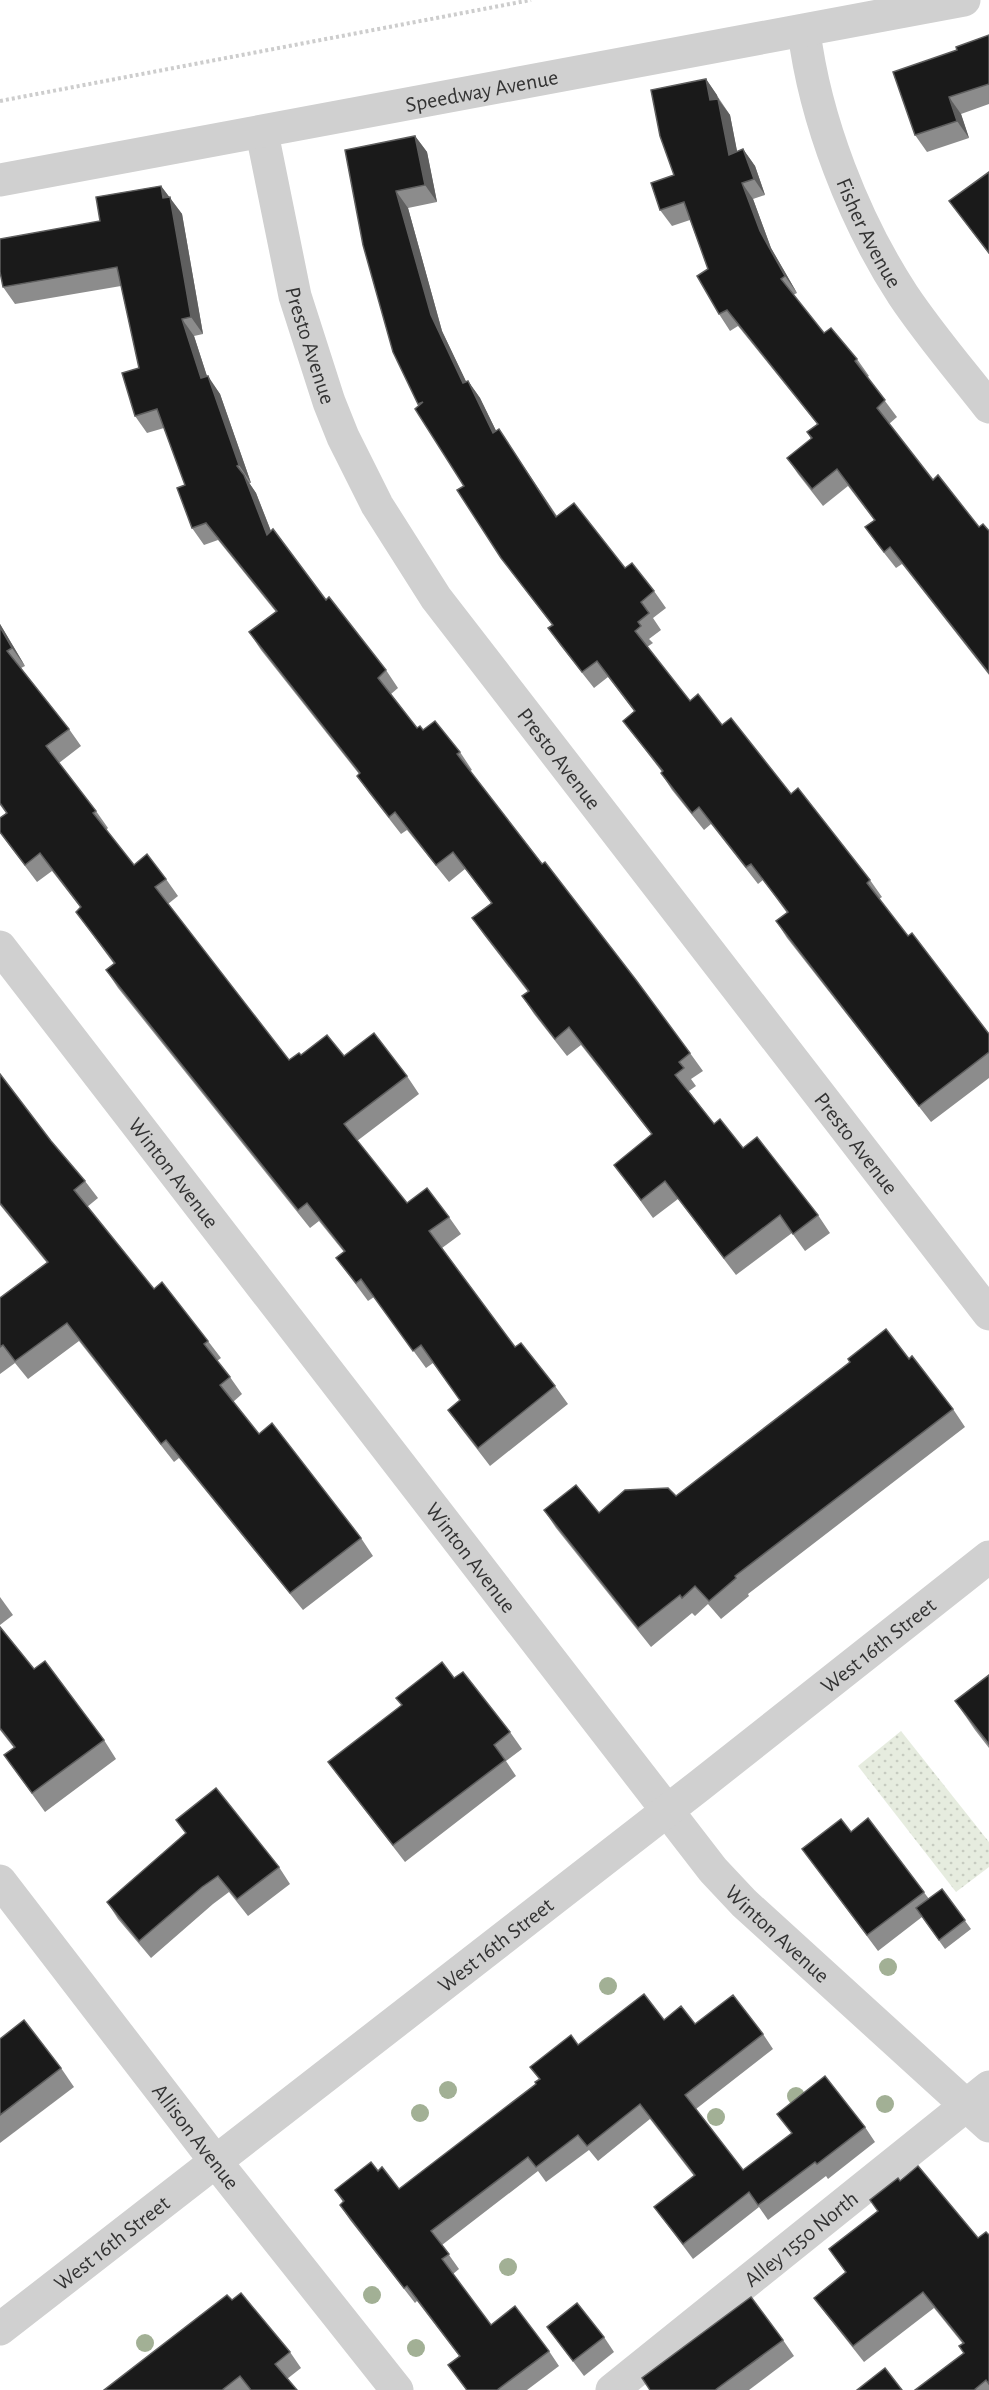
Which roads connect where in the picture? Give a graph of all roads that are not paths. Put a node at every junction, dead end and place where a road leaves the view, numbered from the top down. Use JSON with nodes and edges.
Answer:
{"nodes":[{"id":1,"x":964,"y":0,"type":"edge"},
{"id":2,"x":804,"y":31,"type":"junction"},
{"id":3,"x":262,"y":133,"type":"junction"},
{"id":4,"x":0,"y":180,"type":"edge"},
{"id":5,"x":989,"y":407,"type":"edge"},
{"id":6,"x":0,"y":946,"type":"edge"},
{"id":7,"x":989,"y":1314,"type":"edge"},
{"id":8,"x":989,"y":1557,"type":"edge"},
{"id":9,"x":667,"y":1811,"type":"junction"},
{"id":10,"x":0,"y":1881,"type":"edge"},
{"id":11,"x":981,"y":2106,"type":"edge"},
{"id":12,"x":216,"y":2162,"type":"junction"},
{"id":13,"x":0,"y":2330,"type":"edge"},
{"id":14,"x":397,"y":2390,"type":"edge"},
{"id":15,"x":612,"y":2390,"type":"edge"}],
"edges":[{"from":1,"to":2,"type":"street","name":"Speedway Avenue"},
{"from":2,"to":3,"type":"street","name":"Speedway Avenue"},
{"from":2,"to":5,"type":"street","name":"Fisher Avenue"},
{"from":3,"to":4,"type":"street","name":"Speedway Avenue"},
{"from":3,"to":7,"type":"street","name":"Presto Avenue"},
{"from":6,"to":9,"type":"street","name":"Winton Avenue"},
{"from":8,"to":9,"type":"street","name":"West 16th Street"},
{"from":9,"to":11,"type":"street","name":"Winton Avenue"},
{"from":9,"to":12,"type":"street","name":"West 16th Street"},
{"from":10,"to":12,"type":"street","name":"Allison Avenue"},
{"from":11,"to":15,"type":"street","name":"Alley 1550 North"},
{"from":12,"to":13,"type":"street","name":"West 16th Street"},
{"from":12,"to":14,"type":"street","name":"Allison Avenue"}]}
